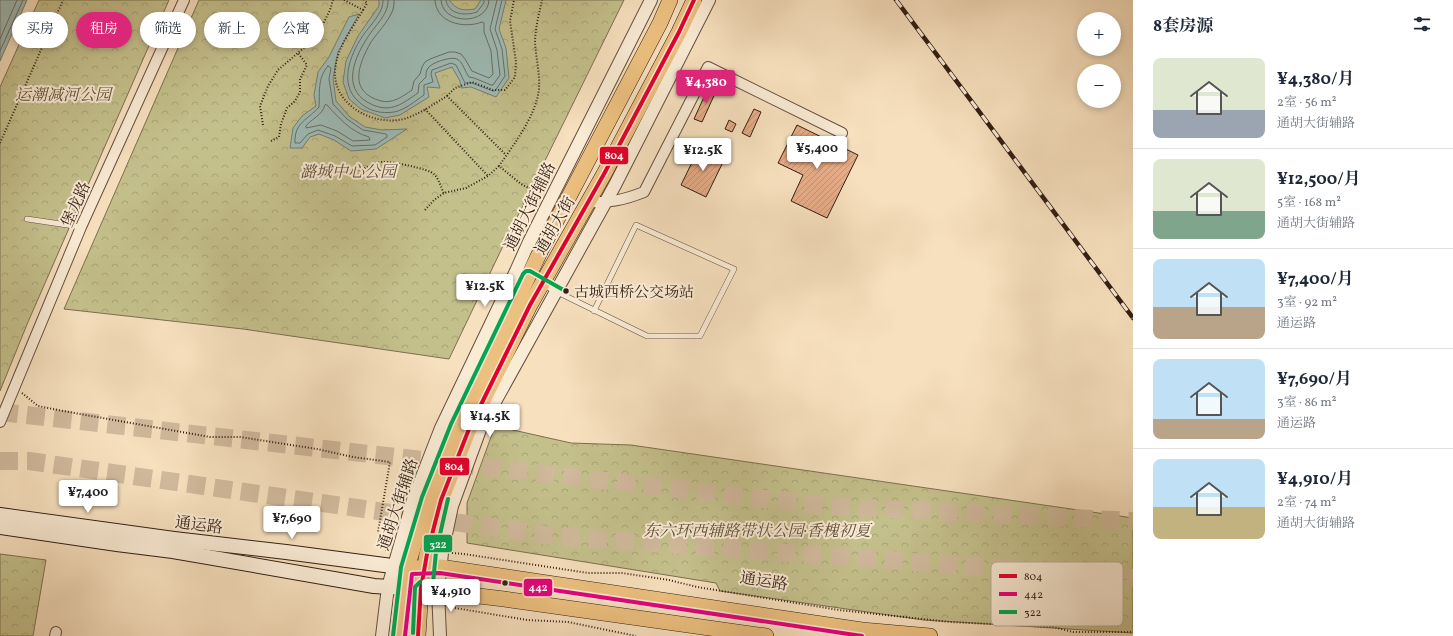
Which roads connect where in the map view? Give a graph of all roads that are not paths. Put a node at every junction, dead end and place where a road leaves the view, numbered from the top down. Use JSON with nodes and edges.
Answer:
{"nodes":[{"id":1,"x":184,"y":0,"type":"edge"},
{"id":2,"x":651,"y":0,"type":"edge"},
{"id":3,"x":670,"y":0,"type":"edge"},
{"id":4,"x":694,"y":0,"type":"edge"},
{"id":5,"x":709,"y":0,"type":"edge"},
{"id":6,"x":842,"y":133,"type":"dead end"},
{"id":7,"x":588,"y":202,"type":"junction"},
{"id":8,"x":605,"y":203,"type":"junction"},
{"id":9,"x":28,"y":219,"type":"dead end"},
{"id":10,"x":81,"y":227,"type":"junction"},
{"id":11,"x":528,"y":278,"type":"junction"},
{"id":12,"x":555,"y":292,"type":"junction"},
{"id":13,"x":594,"y":311,"type":"junction"},
{"id":14,"x":0,"y":422,"type":"edge"},
{"id":15,"x":0,"y":515,"type":"edge"},
{"id":16,"x":0,"y":526,"type":"edge"},
{"id":17,"x":173,"y":545,"type":"junction"},
{"id":18,"x":441,"y":560,"type":"junction"},
{"id":19,"x":400,"y":567,"type":"junction"},
{"id":20,"x":424,"y":567,"type":"junction"},
{"id":21,"x":388,"y":587,"type":"junction"},
{"id":22,"x":405,"y":588,"type":"junction"},
{"id":23,"x":421,"y":588,"type":"junction"},
{"id":24,"x":438,"y":590,"type":"junction"},
{"id":25,"x":382,"y":636,"type":"edge"},
{"id":26,"x":399,"y":636,"type":"edge"},
{"id":27,"x":418,"y":636,"type":"edge"},
{"id":28,"x":440,"y":636,"type":"edge"},
{"id":29,"x":766,"y":636,"type":"edge"},
{"id":30,"x":930,"y":636,"type":"edge"}],
"edges":[{"from":1,"to":10,"type":"street","name":"堡龙路"},
{"from":2,"to":11,"type":"street","name":"通胡大街辅路"},
{"from":3,"to":11,"type":"main road","name":"通胡大街"},
{"from":4,"to":7,"type":"main road","name":"通胡大街"},
{"from":5,"to":8,"type":"street"},
{"from":6,"to":8,"type":"street"},
{"from":7,"to":8,"type":"street"},
{"from":7,"to":11,"type":"main road","name":"通胡大街"},
{"from":8,"to":12,"type":"street"},
{"from":9,"to":10,"type":"lane"},
{"from":10,"to":14,"type":"street","name":"堡龙路"},
{"from":11,"to":12,"type":"lane"},
{"from":11,"to":19,"type":"main road","name":"通胡大街"},
{"from":11,"to":20,"type":"main road","name":"通胡大街"},
{"from":12,"to":13,"type":"lane"},
{"from":12,"to":18,"type":"street"},
{"from":13,"to":13,"type":"lane"},
{"from":15,"to":17,"type":"main road","name":"通运路"},
{"from":16,"to":17,"type":"main road","name":"通运路"},
{"from":17,"to":19,"type":"main road","name":"通运路"},
{"from":17,"to":21,"type":"main road","name":"通运路"},
{"from":18,"to":20,"type":"main road","name":"通运路"},
{"from":18,"to":24,"type":"street"},
{"from":18,"to":30,"type":"main road","name":"通运路"},
{"from":19,"to":20,"type":"main road","name":"通运路"},
{"from":19,"to":21,"type":"street","name":"通胡大街辅路"},
{"from":19,"to":22,"type":"main road","name":"通胡大街"},
{"from":20,"to":23,"type":"main road","name":"通胡大街"},
{"from":21,"to":22,"type":"main road","name":"通运路"},
{"from":21,"to":25,"type":"street","name":"通胡大街辅路"},
{"from":22,"to":23,"type":"main road","name":"通运路"},
{"from":22,"to":26,"type":"main road","name":"通胡大街"},
{"from":23,"to":24,"type":"main road","name":"通运路"},
{"from":23,"to":27,"type":"main road","name":"通胡大街"},
{"from":24,"to":28,"type":"street"},
{"from":24,"to":29,"type":"main road","name":"通运路"}]}
